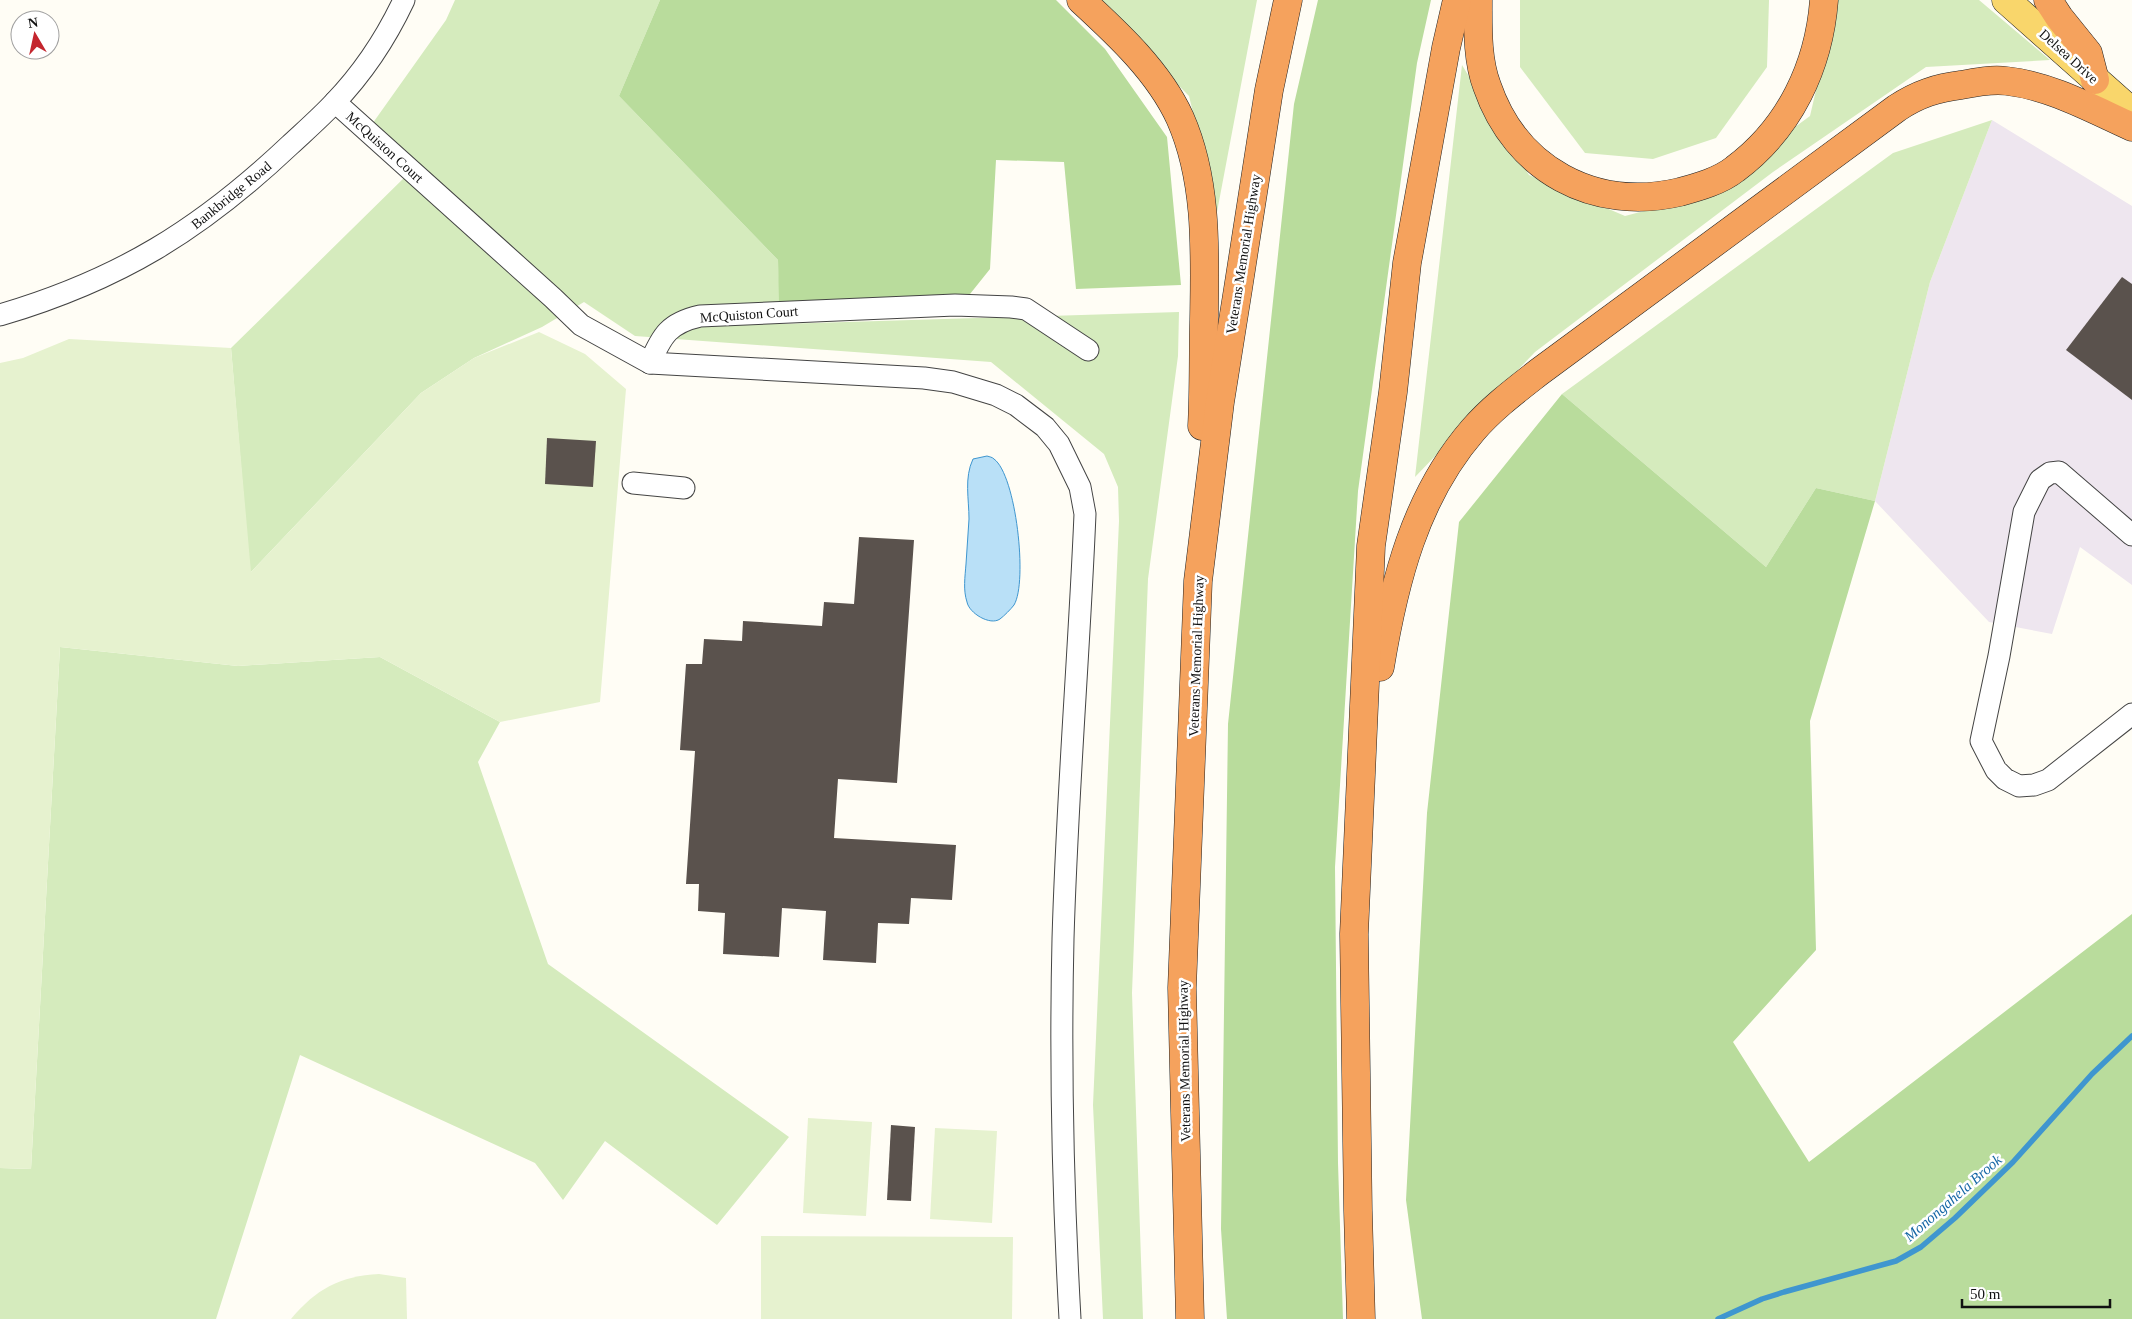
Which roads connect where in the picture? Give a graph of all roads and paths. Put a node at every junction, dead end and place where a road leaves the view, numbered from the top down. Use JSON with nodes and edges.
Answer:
{"nodes":[{"id":1,"x":404,"y":0,"type":"edge"},
{"id":2,"x":1081,"y":0,"type":"edge"},
{"id":3,"x":1288,"y":0,"type":"edge"},
{"id":4,"x":1457,"y":0,"type":"edge"},
{"id":5,"x":1478,"y":0,"type":"edge"},
{"id":6,"x":1824,"y":0,"type":"edge"},
{"id":7,"x":2006,"y":0,"type":"edge"},
{"id":8,"x":2048,"y":0,"type":"edge"},
{"id":9,"x":2095,"y":80,"type":"junction"},
{"id":10,"x":335,"y":102,"type":"junction"},
{"id":11,"x":2132,"y":112,"type":"edge"},
{"id":12,"x":2132,"y":127,"type":"edge"},
{"id":13,"x":0,"y":315,"type":"edge"},
{"id":14,"x":1088,"y":350,"type":"dead end"},
{"id":15,"x":650,"y":363,"type":"junction"},
{"id":16,"x":1212,"y":465,"type":"junction"},
{"id":17,"x":633,"y":483,"type":"dead end"},
{"id":18,"x":684,"y":488,"type":"dead end"},
{"id":19,"x":2132,"y":536,"type":"edge"},
{"id":20,"x":1365,"y":694,"type":"junction"},
{"id":21,"x":2132,"y":714,"type":"edge"},
{"id":22,"x":1070,"y":1319,"type":"edge"},
{"id":23,"x":1190,"y":1319,"type":"edge"},
{"id":24,"x":1361,"y":1319,"type":"edge"}],
"edges":[{"from":1,"to":10,"type":"street","name":"Bankbridge Road"},
{"from":2,"to":16,"type":"highway"},
{"from":3,"to":16,"type":"highway","name":"Veterans Memorial Highway"},
{"from":4,"to":20,"type":"highway"},
{"from":5,"to":6,"type":"highway"},
{"from":7,"to":9,"type":"main road","name":"Delsea Drive"},
{"from":8,"to":9,"type":"highway"},
{"from":9,"to":11,"type":"main road","name":"Delsea Drive"},
{"from":10,"to":13,"type":"street","name":"Bankbridge Road"},
{"from":10,"to":15,"type":"street","name":"McQuiston Court"},
{"from":12,"to":20,"type":"highway"},
{"from":14,"to":15,"type":"street","name":"McQuiston Court"},
{"from":15,"to":22,"type":"street"},
{"from":16,"to":23,"type":"highway","name":"Veterans Memorial Highway"},
{"from":17,"to":18,"type":"street"},
{"from":19,"to":21,"type":"street"},
{"from":20,"to":24,"type":"highway"}]}
